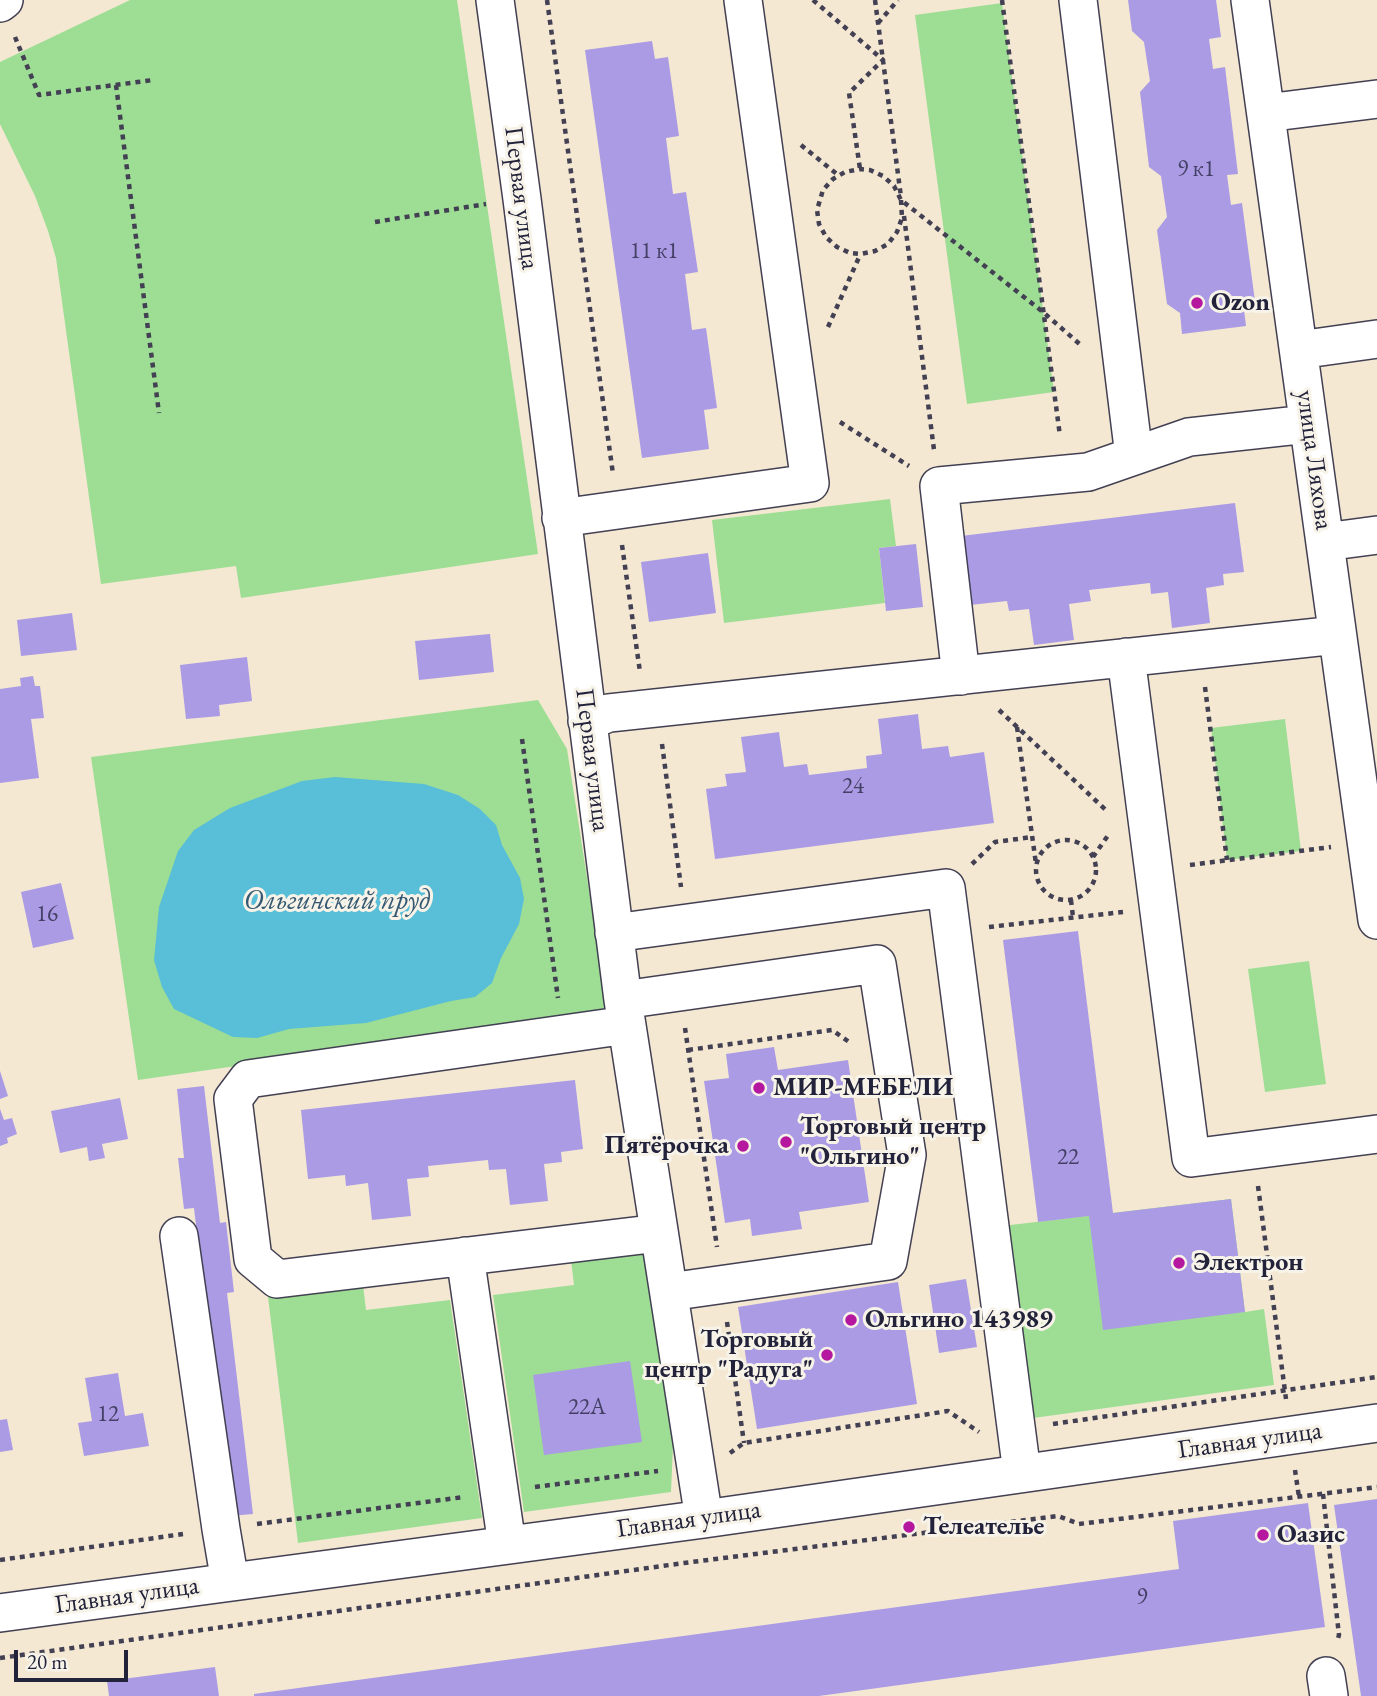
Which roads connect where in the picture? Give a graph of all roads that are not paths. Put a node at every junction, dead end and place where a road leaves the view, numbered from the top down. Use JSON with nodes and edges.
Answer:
{"nodes":[{"id":1,"x":495,"y":0,"type":"edge"},
{"id":2,"x":743,"y":0,"type":"edge"},
{"id":3,"x":1078,"y":0,"type":"edge"},
{"id":4,"x":1250,"y":0,"type":"edge"},
{"id":5,"x":1377,"y":99,"type":"edge"},
{"id":6,"x":1266,"y":113,"type":"junction"},
{"id":7,"x":1377,"y":340,"type":"edge"},
{"id":8,"x":1299,"y":350,"type":"junction"},
{"id":9,"x":1308,"y":424,"type":"junction"},
{"id":10,"x":1134,"y":456,"type":"junction"},
{"id":11,"x":561,"y":518,"type":"junction"},
{"id":12,"x":1377,"y":535,"type":"edge"},
{"id":13,"x":1325,"y":542,"type":"junction"},
{"id":14,"x":1337,"y":635,"type":"junction"},
{"id":15,"x":1126,"y":657,"type":"junction"},
{"id":16,"x":961,"y":676,"type":"junction"},
{"id":17,"x":587,"y":721,"type":"junction"},
{"id":18,"x":1377,"y":920,"type":"edge"},
{"id":19,"x":614,"y":933,"type":"junction"},
{"id":20,"x":625,"y":1013,"type":"junction"},
{"id":21,"x":1377,"y":1134,"type":"edge"},
{"id":22,"x":659,"y":1233,"type":"junction"},
{"id":23,"x":179,"y":1236,"type":"dead end"},
{"id":24,"x":465,"y":1256,"type":"junction"},
{"id":25,"x":668,"y":1292,"type":"junction"},
{"id":26,"x":1377,"y":1423,"type":"edge"},
{"id":27,"x":1022,"y":1473,"type":"junction"},
{"id":28,"x":704,"y":1519,"type":"junction"},
{"id":29,"x":507,"y":1545,"type":"junction"},
{"id":30,"x":230,"y":1582,"type":"junction"},
{"id":31,"x":0,"y":1613,"type":"edge"}],
"edges":[{"from":1,"to":11,"type":"street","name":"Первая улица"},
{"from":2,"to":11,"type":"street"},
{"from":3,"to":10,"type":"street"},
{"from":4,"to":6,"type":"street","name":"улица Ляхова"},
{"from":5,"to":6,"type":"street"},
{"from":6,"to":8,"type":"street","name":"улица Ляхова"},
{"from":7,"to":8,"type":"street"},
{"from":8,"to":9,"type":"street","name":"улица Ляхова"},
{"from":9,"to":10,"type":"street"},
{"from":9,"to":13,"type":"street","name":"улица Ляхова"},
{"from":10,"to":16,"type":"street"},
{"from":11,"to":17,"type":"street","name":"Первая улица"},
{"from":12,"to":13,"type":"street"},
{"from":13,"to":14,"type":"street","name":"улица Ляхова"},
{"from":14,"to":15,"type":"street"},
{"from":14,"to":18,"type":"street","name":"улица Ляхова"},
{"from":15,"to":16,"type":"street"},
{"from":15,"to":21,"type":"street"},
{"from":16,"to":17,"type":"street"},
{"from":17,"to":19,"type":"street","name":"Первая улица"},
{"from":19,"to":20,"type":"street","name":"Первая улица"},
{"from":19,"to":27,"type":"street"},
{"from":20,"to":22,"type":"street","name":"Первая улица"},
{"from":20,"to":24,"type":"street"},
{"from":20,"to":25,"type":"street"},
{"from":22,"to":24,"type":"street"},
{"from":22,"to":25,"type":"street","name":"Первая улица"},
{"from":23,"to":30,"type":"street"},
{"from":24,"to":29,"type":"street"},
{"from":25,"to":28,"type":"street","name":"Первая улица"},
{"from":26,"to":27,"type":"street","name":"Главная улица"},
{"from":27,"to":28,"type":"street","name":"Главная улица"},
{"from":28,"to":29,"type":"street","name":"Главная улица"},
{"from":29,"to":30,"type":"street","name":"Главная улица"},
{"from":30,"to":31,"type":"street","name":"Главная улица"}]}
